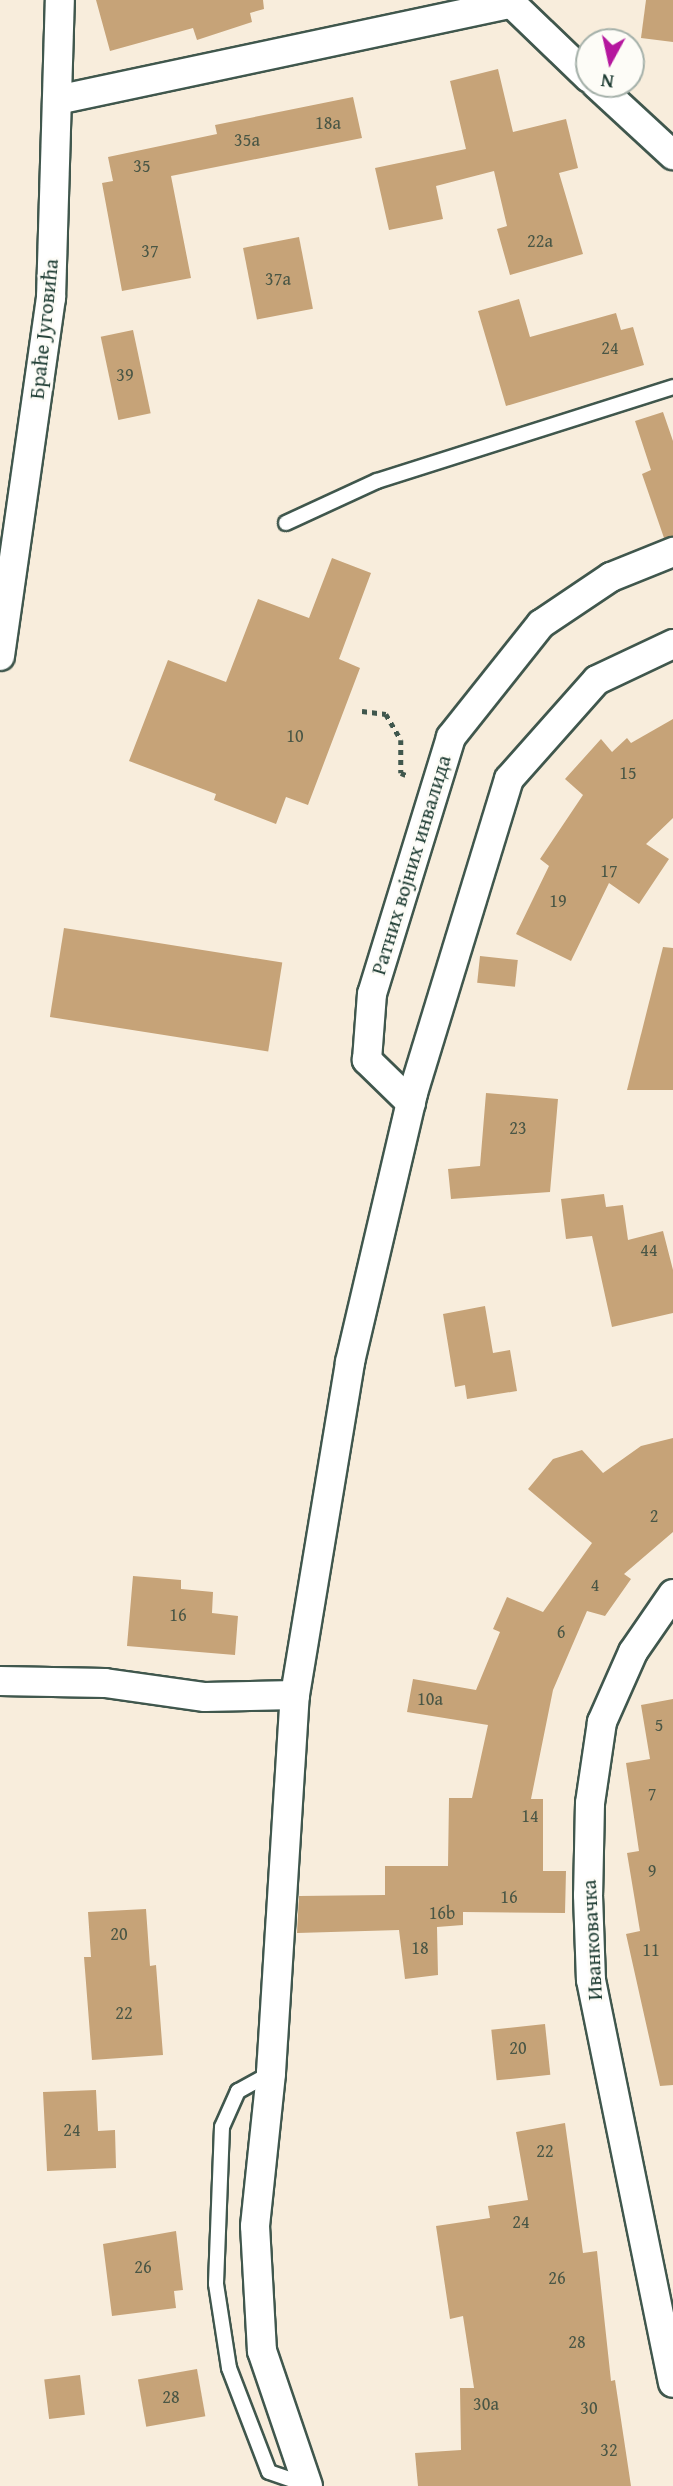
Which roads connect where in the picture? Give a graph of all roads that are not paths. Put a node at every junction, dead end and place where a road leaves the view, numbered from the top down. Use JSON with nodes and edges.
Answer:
{"nodes":[{"id":1,"x":60,"y":0,"type":"edge"},
{"id":2,"x":509,"y":2,"type":"edge"},
{"id":3,"x":575,"y":65,"type":"edge"},
{"id":4,"x":611,"y":98,"type":"edge"},
{"id":5,"x":57,"y":100,"type":"junction"},
{"id":6,"x":673,"y":155,"type":"edge"},
{"id":7,"x":673,"y":387,"type":"edge"},
{"id":8,"x":286,"y":523,"type":"dead end"},
{"id":9,"x":673,"y":552,"type":"edge"},
{"id":10,"x":673,"y":644,"type":"edge"},
{"id":11,"x":0,"y":656,"type":"edge"},
{"id":12,"x":411,"y":1103,"type":"junction"},
{"id":13,"x":673,"y":1594,"type":"edge"},
{"id":14,"x":0,"y":1681,"type":"edge"},
{"id":15,"x":295,"y":1695,"type":"junction"},
{"id":16,"x":271,"y":2073,"type":"junction"},
{"id":17,"x":673,"y":2383,"type":"edge"},
{"id":18,"x":308,"y":2486,"type":"edge"}],
"edges":[{"from":1,"to":5,"type":"street","name":"Браће Југовића"},
{"from":2,"to":3,"type":"street"},
{"from":2,"to":5,"type":"street"},
{"from":4,"to":6,"type":"street"},
{"from":5,"to":11,"type":"street","name":"Браће Југовића"},
{"from":7,"to":8,"type":"lane"},
{"from":9,"to":12,"type":"street","name":"Ратних војних инвалида"},
{"from":10,"to":12,"type":"street"},
{"from":12,"to":15,"type":"street"},
{"from":13,"to":17,"type":"street","name":"Иванковачка"},
{"from":14,"to":15,"type":"street"},
{"from":15,"to":16,"type":"street"},
{"from":16,"to":18,"type":"street"},
{"from":16,"to":18,"type":"lane"}]}
